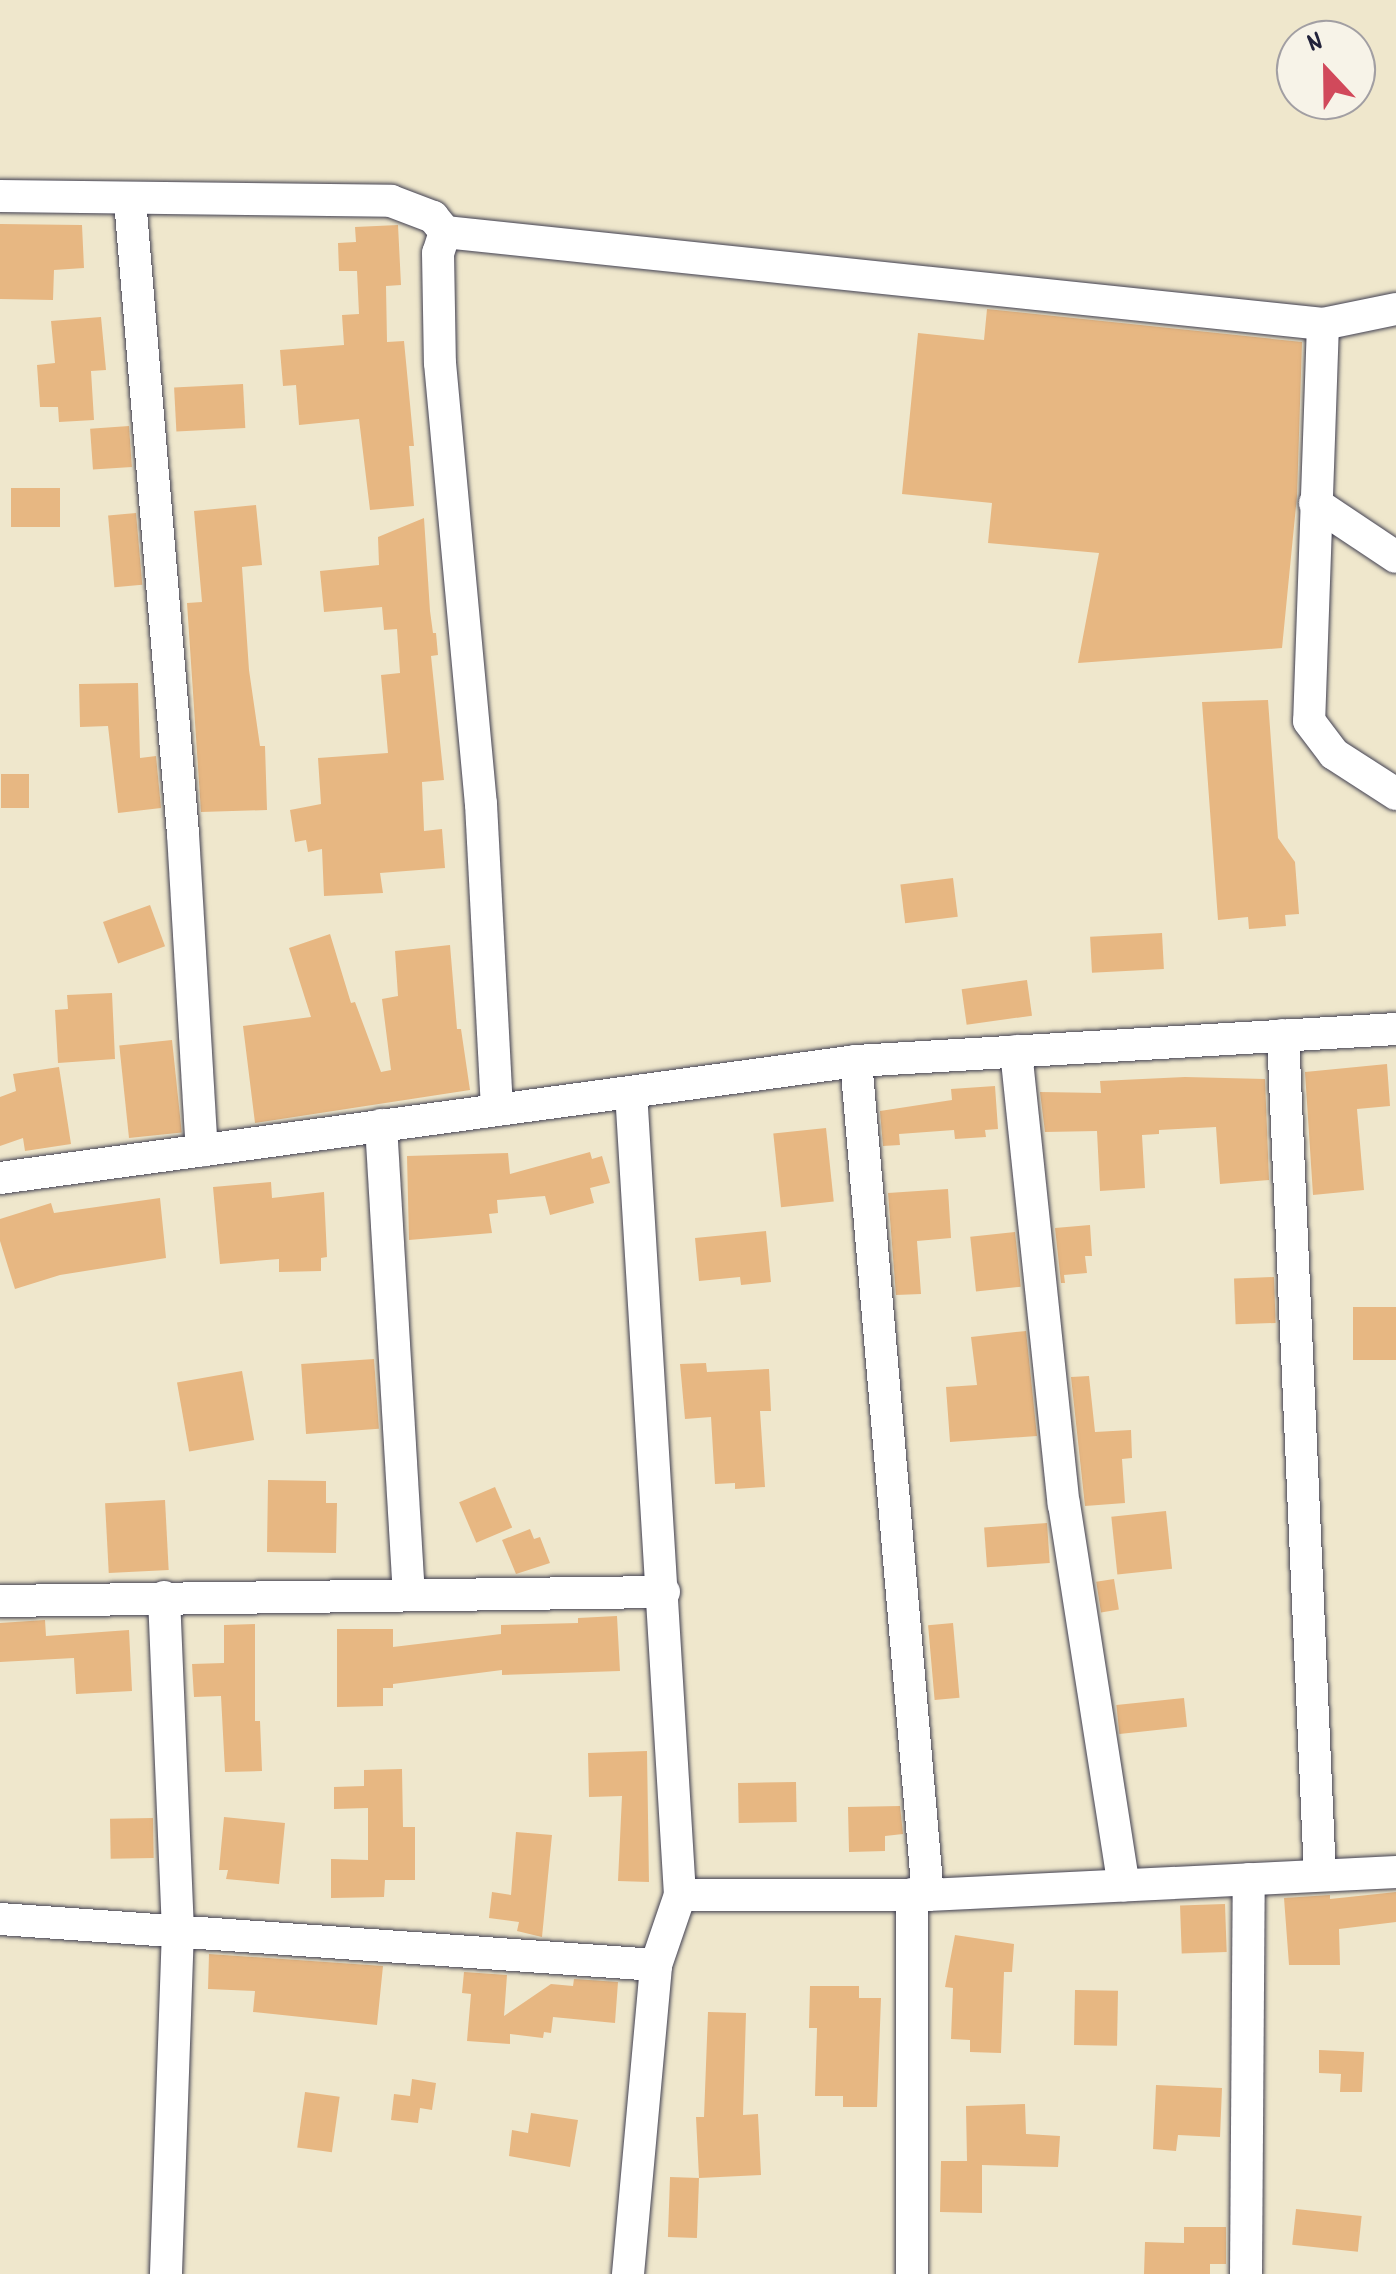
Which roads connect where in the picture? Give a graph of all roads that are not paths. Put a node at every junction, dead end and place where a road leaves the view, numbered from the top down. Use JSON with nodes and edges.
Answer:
{"nodes":[{"id":1,"x":0,"y":196,"type":"edge"},
{"id":2,"x":130,"y":200,"type":"junction"},
{"id":3,"x":446,"y":232,"type":"junction"},
{"id":4,"x":1396,"y":309,"type":"edge"},
{"id":5,"x":1323,"y":324,"type":"junction"},
{"id":6,"x":1315,"y":503,"type":"junction"},
{"id":7,"x":1396,"y":557,"type":"edge"},
{"id":8,"x":1396,"y":794,"type":"edge"},
{"id":9,"x":1396,"y":1029,"type":"edge"},
{"id":10,"x":1283,"y":1036,"type":"junction"},
{"id":11,"x":1016,"y":1052,"type":"junction"},
{"id":12,"x":856,"y":1061,"type":"junction"},
{"id":13,"x":631,"y":1092,"type":"junction"},
{"id":14,"x":497,"y":1110,"type":"junction"},
{"id":15,"x":381,"y":1126,"type":"junction"},
{"id":16,"x":202,"y":1150,"type":"junction"},
{"id":17,"x":0,"y":1178,"type":"edge"},
{"id":18,"x":664,"y":1592,"type":"junction"},
{"id":19,"x":409,"y":1594,"type":"junction"},
{"id":20,"x":164,"y":1597,"type":"junction"},
{"id":21,"x":0,"y":1601,"type":"edge"},
{"id":22,"x":1396,"y":1872,"type":"edge"},
{"id":23,"x":1320,"y":1874,"type":"junction"},
{"id":24,"x":1249,"y":1879,"type":"junction"},
{"id":25,"x":1124,"y":1885,"type":"junction"},
{"id":26,"x":680,"y":1895,"type":"junction"},
{"id":27,"x":920,"y":1895,"type":"junction"},
{"id":28,"x":0,"y":1919,"type":"edge"},
{"id":29,"x":178,"y":1928,"type":"junction"},
{"id":30,"x":656,"y":1965,"type":"junction"},
{"id":31,"x":166,"y":2274,"type":"edge"},
{"id":32,"x":628,"y":2274,"type":"edge"},
{"id":33,"x":912,"y":2274,"type":"edge"},
{"id":34,"x":1246,"y":2274,"type":"edge"}],
"edges":[{"from":1,"to":2,"type":"street"},
{"from":2,"to":3,"type":"street"},
{"from":2,"to":16,"type":"street"},
{"from":3,"to":5,"type":"street"},
{"from":3,"to":14,"type":"street"},
{"from":4,"to":5,"type":"street"},
{"from":5,"to":6,"type":"street"},
{"from":6,"to":7,"type":"street"},
{"from":6,"to":8,"type":"street"},
{"from":9,"to":10,"type":"street"},
{"from":10,"to":11,"type":"street"},
{"from":10,"to":23,"type":"street"},
{"from":11,"to":12,"type":"street"},
{"from":11,"to":25,"type":"street"},
{"from":12,"to":13,"type":"street"},
{"from":12,"to":27,"type":"street"},
{"from":13,"to":14,"type":"street"},
{"from":13,"to":18,"type":"street"},
{"from":14,"to":15,"type":"street"},
{"from":15,"to":16,"type":"street"},
{"from":15,"to":19,"type":"street"},
{"from":16,"to":17,"type":"street"},
{"from":18,"to":19,"type":"street"},
{"from":18,"to":26,"type":"street"},
{"from":19,"to":20,"type":"street"},
{"from":20,"to":21,"type":"street"},
{"from":20,"to":29,"type":"street"},
{"from":22,"to":23,"type":"street"},
{"from":23,"to":24,"type":"street"},
{"from":24,"to":25,"type":"street"},
{"from":24,"to":34,"type":"street"},
{"from":25,"to":27,"type":"street"},
{"from":26,"to":27,"type":"street"},
{"from":26,"to":30,"type":"street"},
{"from":27,"to":33,"type":"street"},
{"from":28,"to":29,"type":"street"},
{"from":29,"to":30,"type":"street"},
{"from":29,"to":31,"type":"street"},
{"from":30,"to":32,"type":"street"}]}
